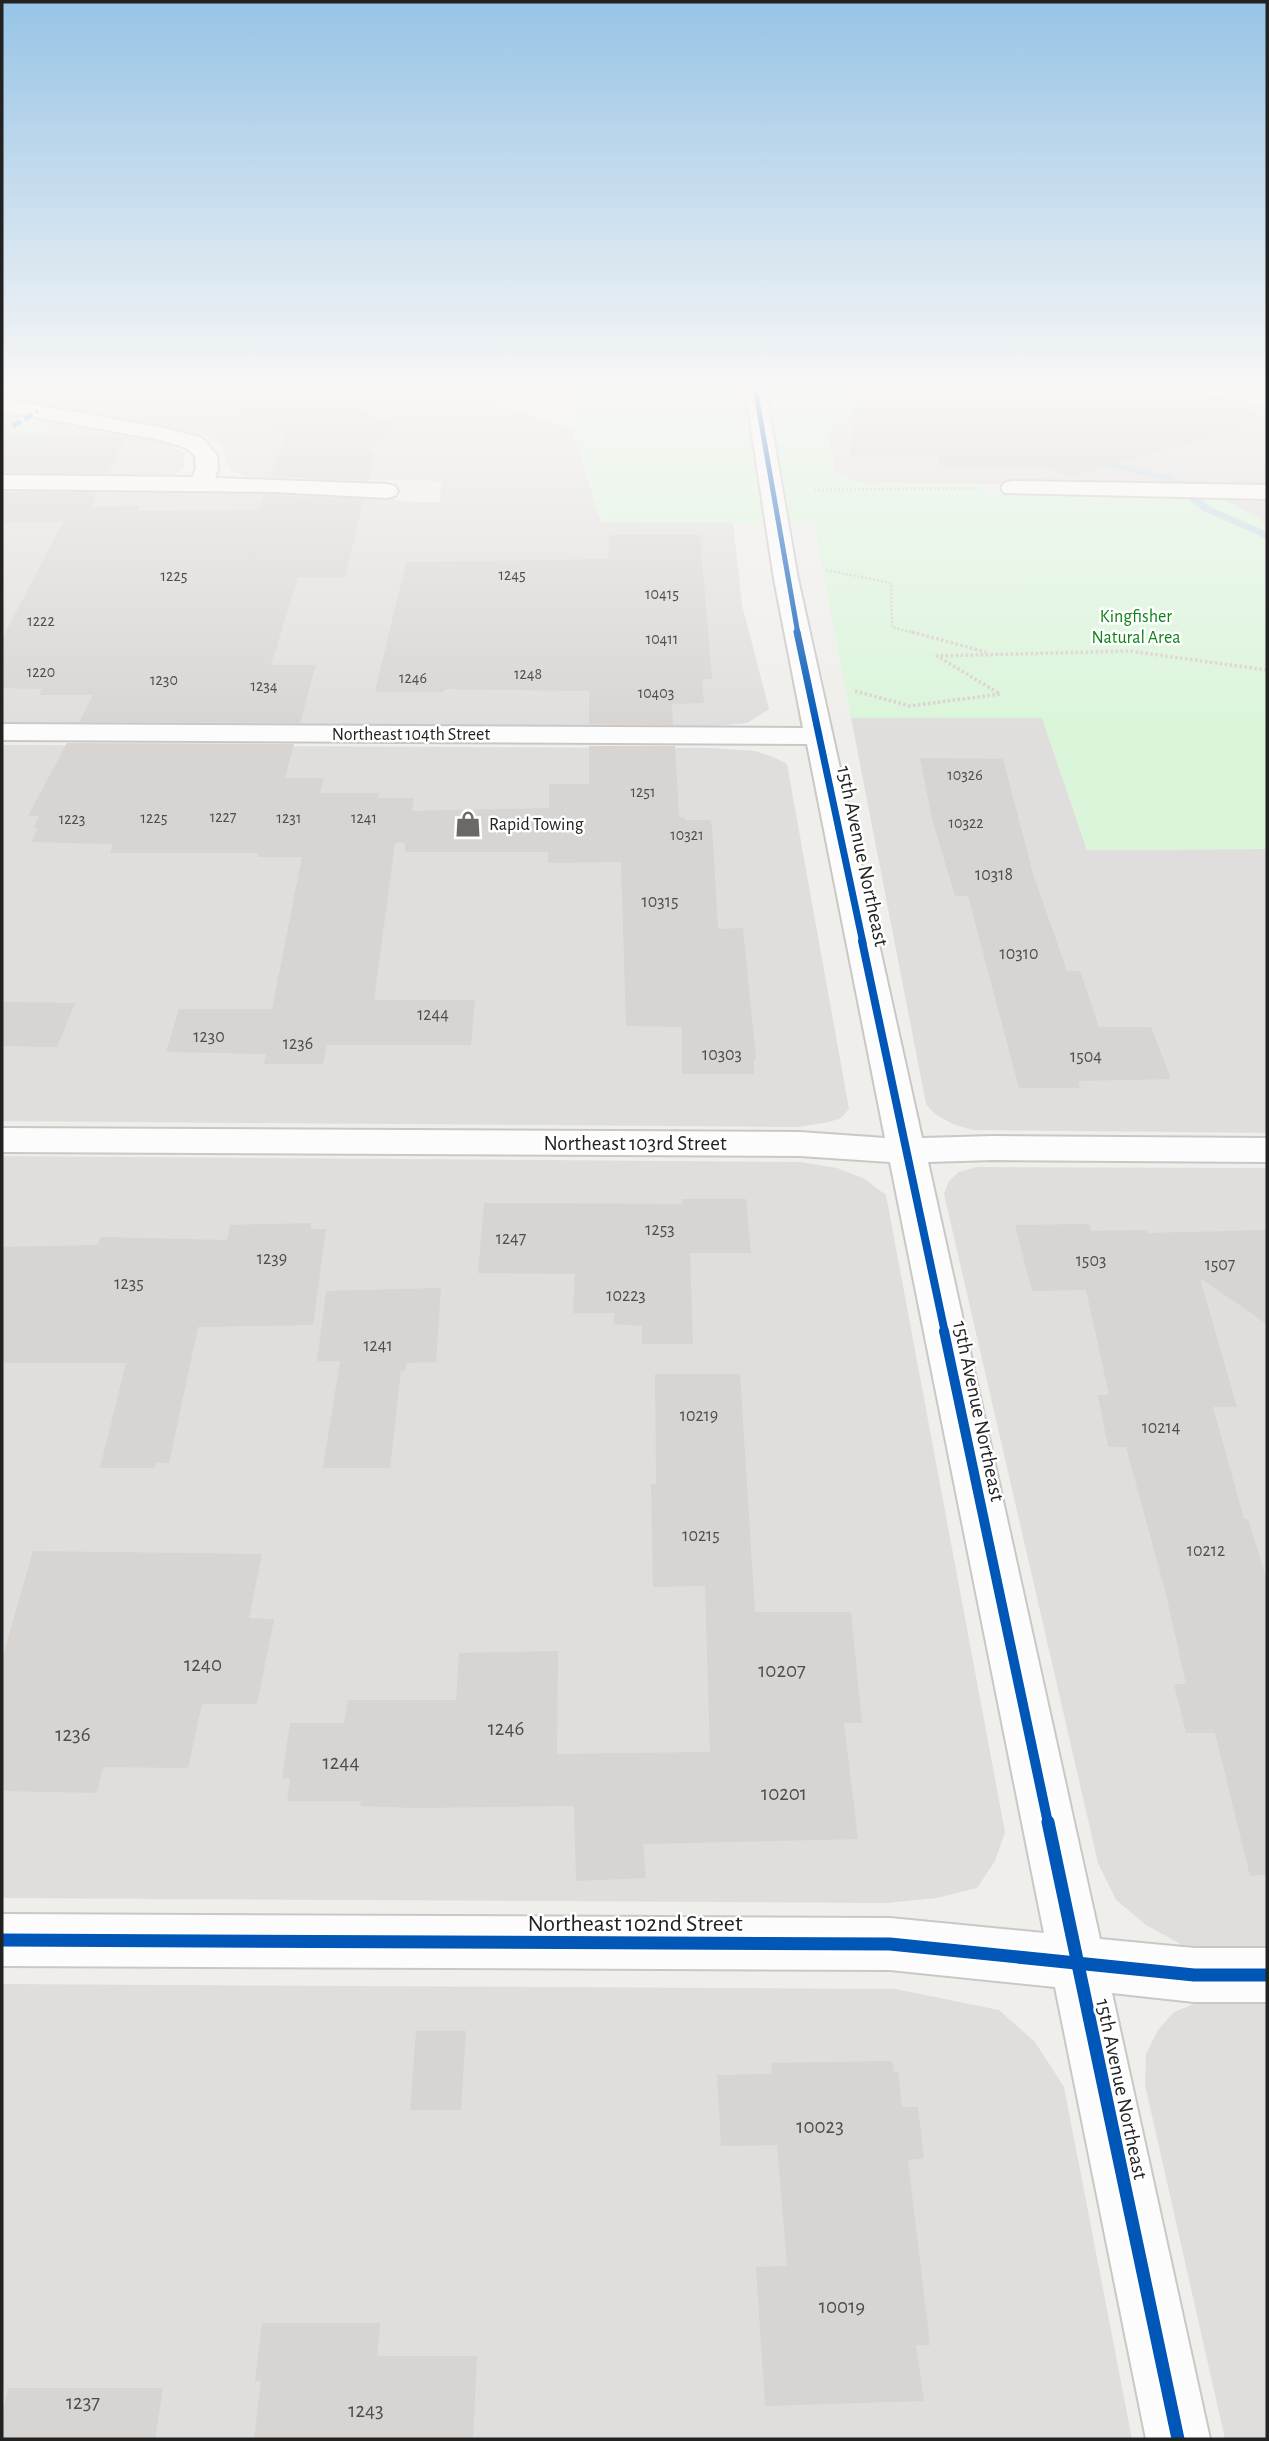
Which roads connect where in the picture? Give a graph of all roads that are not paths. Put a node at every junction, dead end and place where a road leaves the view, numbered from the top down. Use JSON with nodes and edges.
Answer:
{"nodes":[{"id":1,"x":774,"y":502,"type":"edge"},
{"id":2,"x":2,"y":732,"type":"edge"},
{"id":3,"x":820,"y":736,"type":"junction"},
{"id":4,"x":2,"y":1140,"type":"edge"},
{"id":5,"x":1267,"y":1150,"type":"edge"},
{"id":6,"x":906,"y":1151,"type":"junction"},
{"id":7,"x":2,"y":1940,"type":"edge"},
{"id":8,"x":1077,"y":1963,"type":"junction"},
{"id":9,"x":1267,"y":1975,"type":"edge"},
{"id":10,"x":1178,"y":2439,"type":"edge"}],
"edges":[{"from":1,"to":3,"type":"street","name":"15th Avenue Northeast"},
{"from":2,"to":3,"type":"street","name":"Northeast 104th Street"},
{"from":3,"to":6,"type":"street","name":"15th Avenue Northeast"},
{"from":4,"to":6,"type":"street","name":"Northeast 103rd Street"},
{"from":5,"to":6,"type":"street","name":"Northeast 103rd Street"},
{"from":6,"to":8,"type":"street","name":"15th Avenue Northeast"},
{"from":7,"to":8,"type":"street","name":"Northeast 102nd Street"},
{"from":8,"to":9,"type":"street","name":"Northeast 102nd Street"},
{"from":8,"to":10,"type":"street","name":"15th Avenue Northeast"}]}
